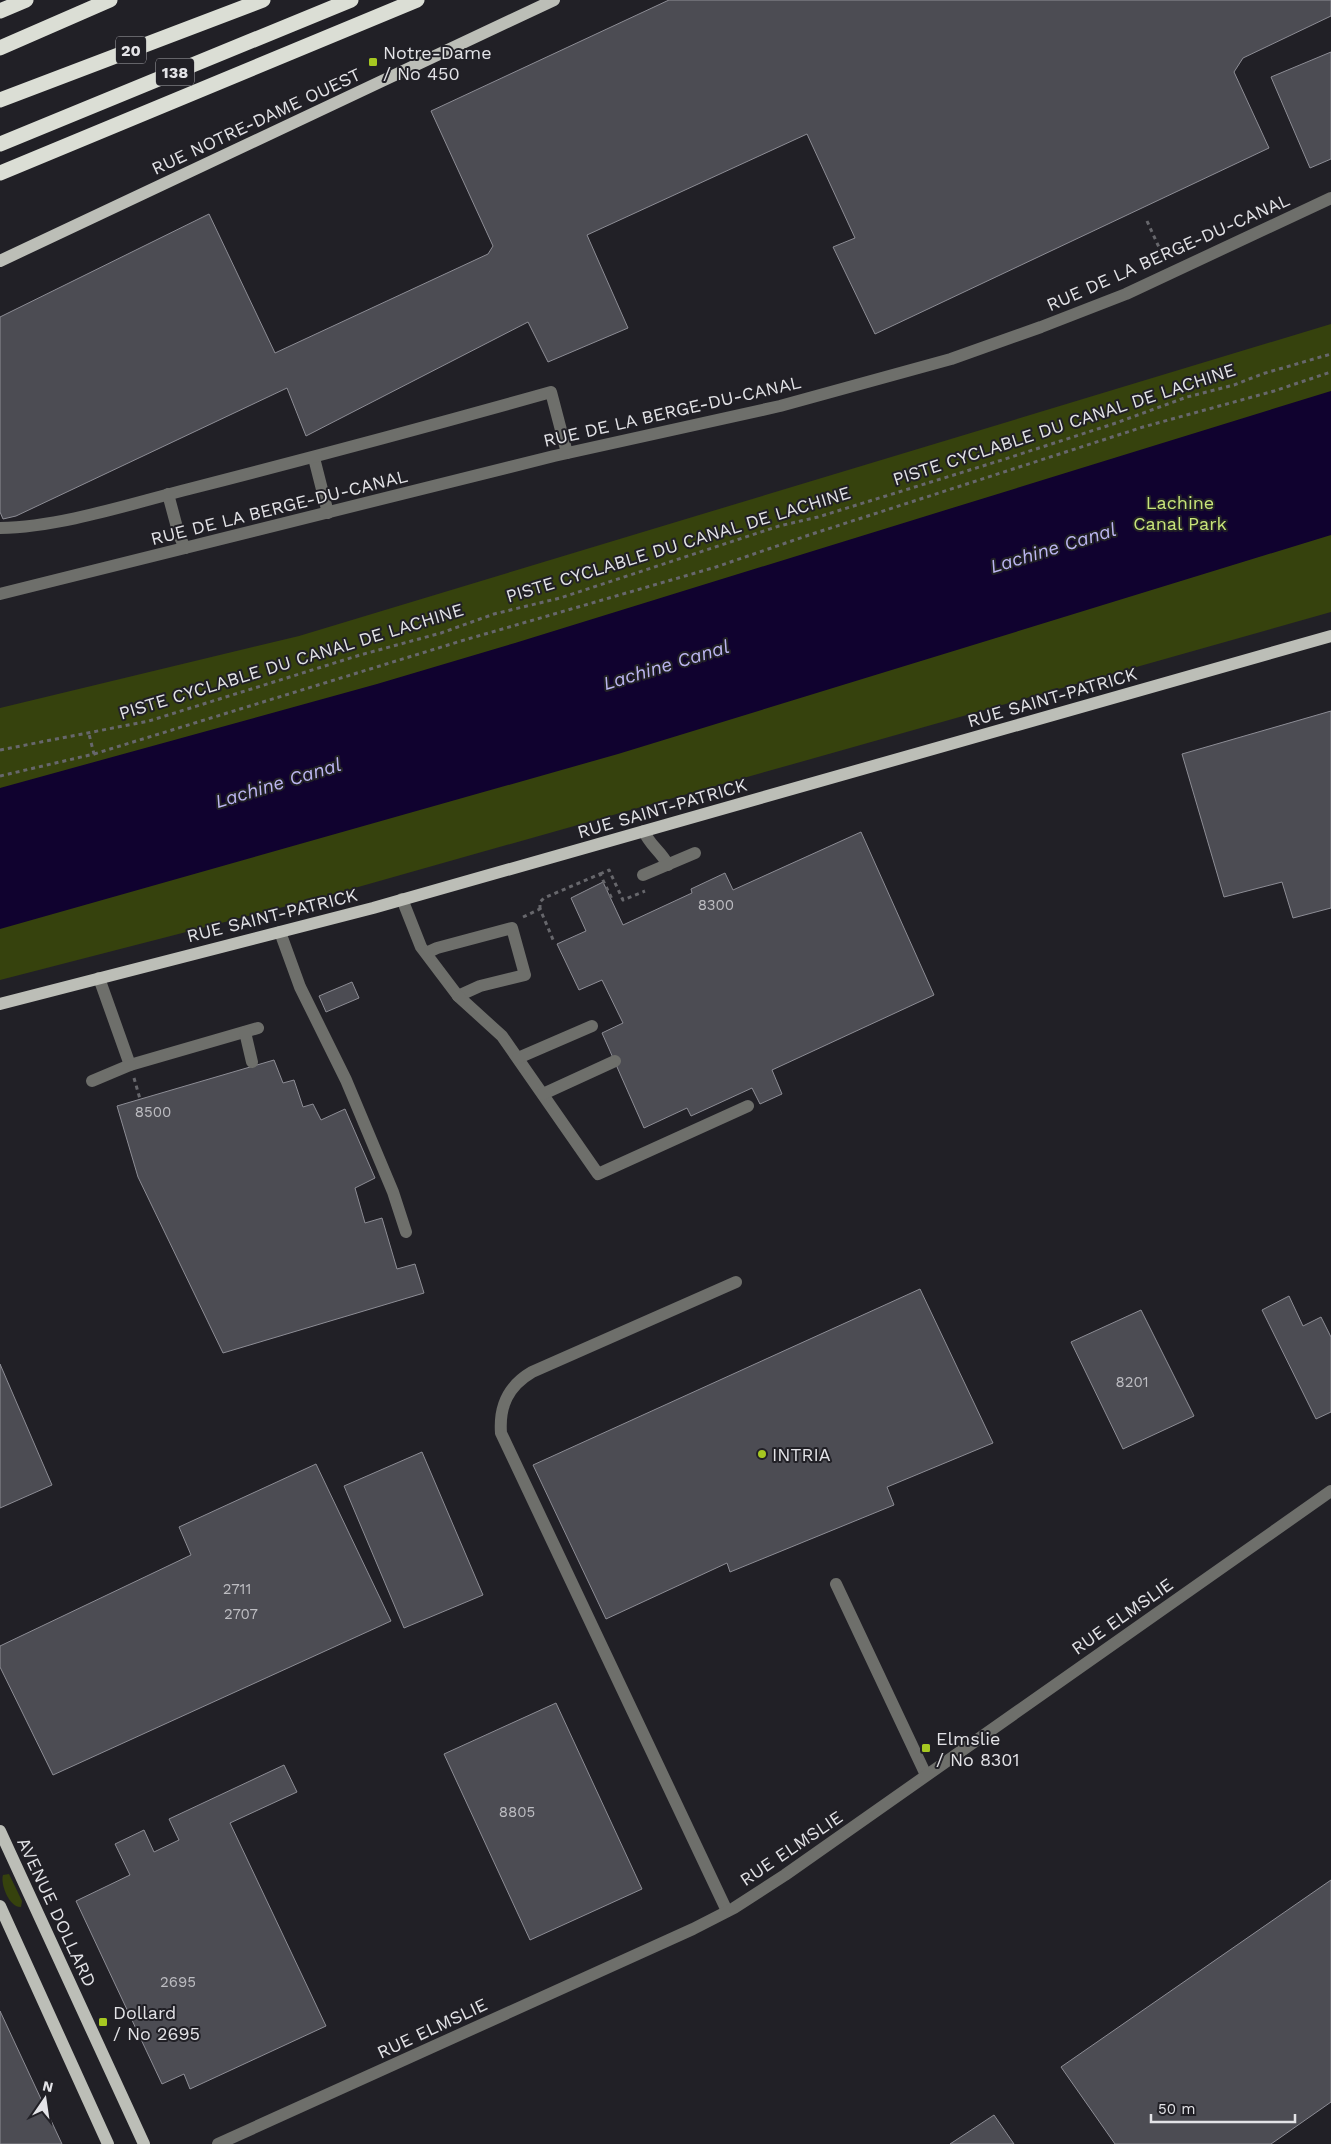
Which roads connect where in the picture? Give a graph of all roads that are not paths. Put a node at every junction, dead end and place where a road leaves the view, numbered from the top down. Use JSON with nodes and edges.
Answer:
{"nodes":[{"id":1,"x":26,"y":0,"type":"edge"},
{"id":2,"x":110,"y":0,"type":"edge"},
{"id":3,"x":120,"y":0,"type":"edge"},
{"id":4,"x":263,"y":0,"type":"edge"},
{"id":5,"x":350,"y":0,"type":"edge"},
{"id":6,"x":417,"y":0,"type":"edge"},
{"id":7,"x":554,"y":0,"type":"edge"},
{"id":8,"x":0,"y":11,"type":"edge"},
{"id":9,"x":60,"y":22,"type":"junction"},
{"id":10,"x":0,"y":48,"type":"edge"},
{"id":11,"x":0,"y":100,"type":"edge"},
{"id":12,"x":0,"y":144,"type":"edge"},
{"id":13,"x":0,"y":173,"type":"edge"},
{"id":14,"x":1331,"y":198,"type":"edge"},
{"id":15,"x":0,"y":261,"type":"edge"},
{"id":16,"x":567,"y":453,"type":"junction"},
{"id":17,"x":314,"y":458,"type":"junction"},
{"id":18,"x":168,"y":494,"type":"junction"},
{"id":19,"x":328,"y":512,"type":"junction"},
{"id":20,"x":0,"y":528,"type":"edge"},
{"id":21,"x":185,"y":548,"type":"junction"},
{"id":22,"x":0,"y":594,"type":"edge"},
{"id":23,"x":1331,"y":636,"type":"edge"},
{"id":24,"x":644,"y":831,"type":"junction"},
{"id":25,"x":695,"y":853,"type":"dead end"},
{"id":26,"x":668,"y":865,"type":"junction"},
{"id":27,"x":643,"y":875,"type":"dead end"},
{"id":28,"x":402,"y":900,"type":"junction"},
{"id":29,"x":280,"y":932,"type":"junction"},
{"id":30,"x":426,"y":953,"type":"junction"},
{"id":31,"x":99,"y":978,"type":"junction"},
{"id":32,"x":458,"y":996,"type":"junction"},
{"id":33,"x":0,"y":1004,"type":"edge"},
{"id":34,"x":592,"y":1026,"type":"dead end"},
{"id":35,"x":258,"y":1028,"type":"dead end"},
{"id":36,"x":245,"y":1032,"type":"junction"},
{"id":37,"x":518,"y":1058,"type":"junction"},
{"id":38,"x":615,"y":1061,"type":"dead end"},
{"id":39,"x":252,"y":1062,"type":"dead end"},
{"id":40,"x":130,"y":1065,"type":"junction"},
{"id":41,"x":92,"y":1081,"type":"dead end"},
{"id":42,"x":543,"y":1094,"type":"junction"},
{"id":43,"x":748,"y":1106,"type":"dead end"},
{"id":44,"x":406,"y":1232,"type":"dead end"},
{"id":45,"x":736,"y":1282,"type":"dead end"},
{"id":46,"x":1331,"y":1491,"type":"edge"},
{"id":47,"x":836,"y":1584,"type":"dead end"},
{"id":48,"x":926,"y":1775,"type":"junction"},
{"id":49,"x":0,"y":1831,"type":"edge"},
{"id":50,"x":0,"y":1906,"type":"edge"},
{"id":51,"x":727,"y":1911,"type":"junction"},
{"id":52,"x":108,"y":2144,"type":"edge"},
{"id":53,"x":144,"y":2144,"type":"edge"},
{"id":54,"x":218,"y":2144,"type":"edge"}],
"edges":[{"from":1,"to":8,"type":"highway"},
{"from":2,"to":9,"type":"highway"},
{"from":3,"to":9,"type":"street"},
{"from":4,"to":11,"type":"highway","number":"20"},
{"from":5,"to":12,"type":"highway","number":"138"},
{"from":6,"to":13,"type":"highway"},
{"from":7,"to":15,"type":"main road","name":"RUE NOTRE-DAME OUEST"},
{"from":9,"to":10,"type":"highway"},
{"from":14,"to":16,"type":"street","name":"RUE DE LA BERGE-DU-CANAL"},
{"from":16,"to":17,"type":"street"},
{"from":16,"to":19,"type":"street","name":"RUE DE LA BERGE-DU-CANAL"},
{"from":17,"to":18,"type":"street"},
{"from":17,"to":19,"type":"street"},
{"from":18,"to":20,"type":"street"},
{"from":18,"to":21,"type":"street"},
{"from":19,"to":21,"type":"street","name":"RUE DE LA BERGE-DU-CANAL"},
{"from":21,"to":22,"type":"street","name":"RUE DE LA BERGE-DU-CANAL"},
{"from":23,"to":24,"type":"main road","name":"RUE SAINT-PATRICK"},
{"from":24,"to":26,"type":"street"},
{"from":24,"to":28,"type":"main road","name":"RUE SAINT-PATRICK"},
{"from":25,"to":26,"type":"street"},
{"from":26,"to":27,"type":"street"},
{"from":28,"to":29,"type":"main road","name":"RUE SAINT-PATRICK"},
{"from":28,"to":30,"type":"street"},
{"from":29,"to":31,"type":"main road","name":"RUE SAINT-PATRICK"},
{"from":29,"to":44,"type":"street"},
{"from":30,"to":32,"type":"street"},
{"from":30,"to":32,"type":"street"},
{"from":31,"to":33,"type":"main road","name":"RUE SAINT-PATRICK"},
{"from":31,"to":40,"type":"street"},
{"from":32,"to":37,"type":"street"},
{"from":34,"to":37,"type":"street"},
{"from":35,"to":36,"type":"street"},
{"from":36,"to":39,"type":"street"},
{"from":36,"to":40,"type":"street"},
{"from":37,"to":42,"type":"street"},
{"from":38,"to":42,"type":"street"},
{"from":40,"to":41,"type":"street"},
{"from":42,"to":43,"type":"street"},
{"from":45,"to":51,"type":"street"},
{"from":46,"to":48,"type":"street","name":"RUE ELMSLIE"},
{"from":47,"to":48,"type":"street"},
{"from":48,"to":51,"type":"street","name":"RUE ELMSLIE"},
{"from":49,"to":53,"type":"main road","name":"AVENUE DOLLARD"},
{"from":50,"to":52,"type":"main road"},
{"from":51,"to":54,"type":"street","name":"RUE ELMSLIE"}]}
